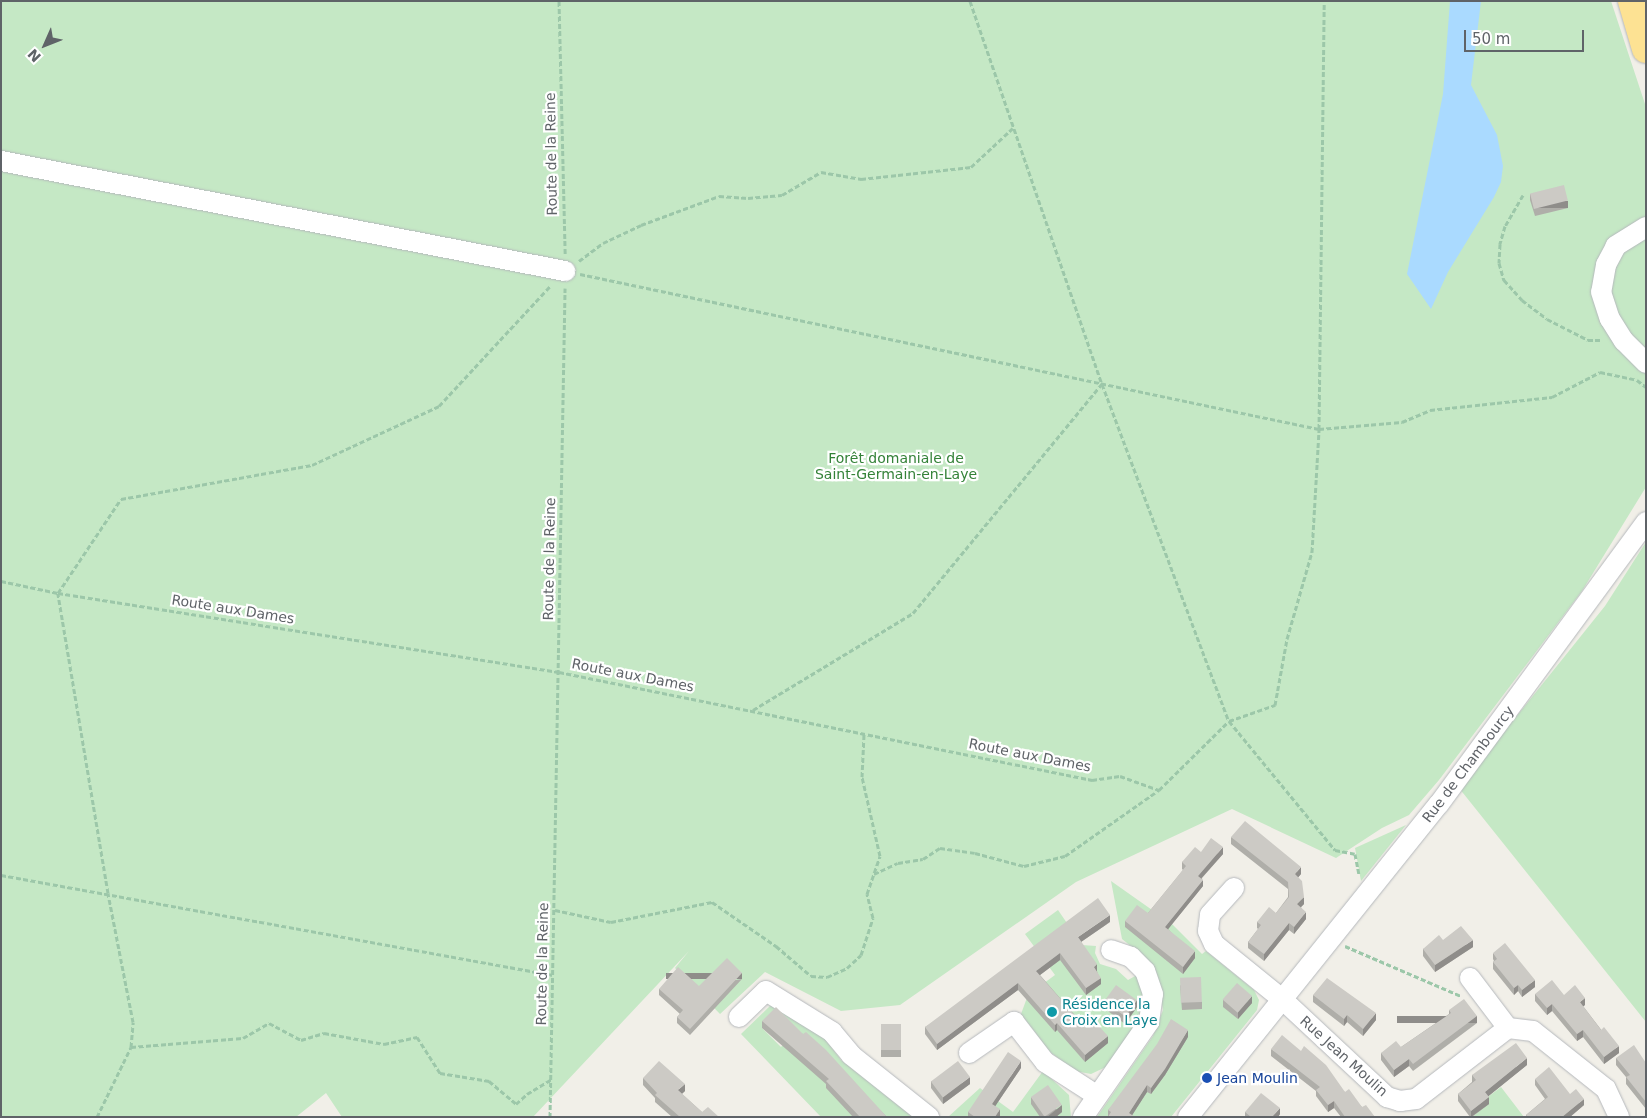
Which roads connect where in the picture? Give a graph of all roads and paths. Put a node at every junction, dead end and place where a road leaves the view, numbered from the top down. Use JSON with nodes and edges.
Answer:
{"nodes":[{"id":1,"x":559,"y":1,"type":"edge"},
{"id":2,"x":970,"y":1,"type":"edge"},
{"id":3,"x":1324,"y":1,"type":"edge"},
{"id":4,"x":1632,"y":1,"type":"edge"},
{"id":5,"x":1646,"y":49,"type":"edge"},
{"id":6,"x":1013,"y":128,"type":"junction"},
{"id":7,"x":1,"y":161,"type":"edge"},
{"id":8,"x":1523,"y":195,"type":"dead end"},
{"id":9,"x":1646,"y":227,"type":"edge"},
{"id":10,"x":565,"y":271,"type":"junction"},
{"id":11,"x":1624,"y":341,"type":"junction"},
{"id":12,"x":1646,"y":363,"type":"edge"},
{"id":13,"x":1102,"y":384,"type":"junction"},
{"id":14,"x":1646,"y":387,"type":"edge"},
{"id":15,"x":1319,"y":429,"type":"junction"},
{"id":16,"x":1646,"y":522,"type":"edge"},
{"id":17,"x":1,"y":581,"type":"edge"},
{"id":18,"x":58,"y":593,"type":"junction"},
{"id":19,"x":558,"y":672,"type":"junction"},
{"id":20,"x":752,"y":711,"type":"junction"},
{"id":21,"x":1229,"y":721,"type":"junction"},
{"id":22,"x":864,"y":734,"type":"junction"},
{"id":23,"x":1159,"y":790,"type":"junction"},
{"id":24,"x":874,"y":874,"type":"junction"},
{"id":25,"x":1,"y":875,"type":"edge"},
{"id":26,"x":1234,"y":888,"type":"dead end"},
{"id":27,"x":1368,"y":892,"type":"junction"},
{"id":28,"x":108,"y":893,"type":"junction"},
{"id":29,"x":555,"y":910,"type":"junction"},
{"id":30,"x":1340,"y":944,"type":"dead end"},
{"id":31,"x":1111,"y":950,"type":"dead end"},
{"id":32,"x":553,"y":975,"type":"junction"},
{"id":33,"x":1470,"y":978,"type":"dead end"},
{"id":34,"x":1282,"y":998,"type":"junction"},
{"id":35,"x":1494,"y":1010,"type":"junction"},
{"id":36,"x":739,"y":1017,"type":"dead end"},
{"id":37,"x":1508,"y":1028,"type":"junction"},
{"id":38,"x":131,"y":1048,"type":"junction"},
{"id":39,"x":969,"y":1053,"type":"dead end"},
{"id":40,"x":552,"y":1079,"type":"junction"},
{"id":41,"x":1096,"y":1095,"type":"junction"},
{"id":42,"x":97,"y":1117,"type":"edge"},
{"id":43,"x":550,"y":1117,"type":"edge"},
{"id":44,"x":929,"y":1117,"type":"edge"},
{"id":45,"x":1083,"y":1117,"type":"edge"},
{"id":46,"x":1188,"y":1117,"type":"edge"},
{"id":47,"x":1619,"y":1117,"type":"edge"}],
"edges":[{"from":1,"to":10,"type":"path","name":"Route de la Reine"},
{"from":2,"to":6,"type":"path"},
{"from":3,"to":15,"type":"path"},
{"from":4,"to":5,"type":"highway"},
{"from":6,"to":10,"type":"path"},
{"from":6,"to":13,"type":"path"},
{"from":7,"to":10,"type":"street"},
{"from":8,"to":11,"type":"path"},
{"from":9,"to":11,"type":"street"},
{"from":10,"to":13,"type":"path"},
{"from":10,"to":18,"type":"path"},
{"from":10,"to":19,"type":"path","name":"Route de la Reine"},
{"from":11,"to":12,"type":"street"},
{"from":13,"to":15,"type":"path"},
{"from":13,"to":20,"type":"path"},
{"from":13,"to":21,"type":"path"},
{"from":14,"to":15,"type":"path"},
{"from":15,"to":21,"type":"path"},
{"from":16,"to":27,"type":"street","name":"Rue de Chambourcy"},
{"from":17,"to":18,"type":"path","name":"Route aux Dames"},
{"from":18,"to":19,"type":"path","name":"Route aux Dames"},
{"from":18,"to":28,"type":"path"},
{"from":19,"to":20,"type":"path","name":"Route aux Dames"},
{"from":19,"to":29,"type":"path","name":"Route de la Reine"},
{"from":20,"to":22,"type":"path","name":"Route aux Dames"},
{"from":21,"to":23,"type":"path"},
{"from":21,"to":27,"type":"path"},
{"from":22,"to":23,"type":"path","name":"Route aux Dames"},
{"from":22,"to":24,"type":"path"},
{"from":23,"to":24,"type":"path"},
{"from":24,"to":29,"type":"path"},
{"from":25,"to":28,"type":"path"},
{"from":26,"to":34,"type":"street"},
{"from":27,"to":34,"type":"street","name":"Rue de Chambourcy"},
{"from":28,"to":32,"type":"path"},
{"from":28,"to":38,"type":"path"},
{"from":29,"to":32,"type":"path","name":"Route de la Reine"},
{"from":30,"to":35,"type":"path"},
{"from":31,"to":41,"type":"street"},
{"from":32,"to":40,"type":"path","name":"Route de la Reine"},
{"from":33,"to":35,"type":"street"},
{"from":34,"to":37,"type":"street","name":"Rue Jean Moulin"},
{"from":34,"to":46,"type":"street","name":"Rue de Chambourcy"},
{"from":35,"to":37,"type":"street"},
{"from":36,"to":44,"type":"street"},
{"from":37,"to":47,"type":"street"},
{"from":38,"to":40,"type":"path"},
{"from":38,"to":42,"type":"path"},
{"from":39,"to":41,"type":"street"},
{"from":40,"to":43,"type":"path","name":"Route de la Reine"},
{"from":41,"to":45,"type":"street"}]}
